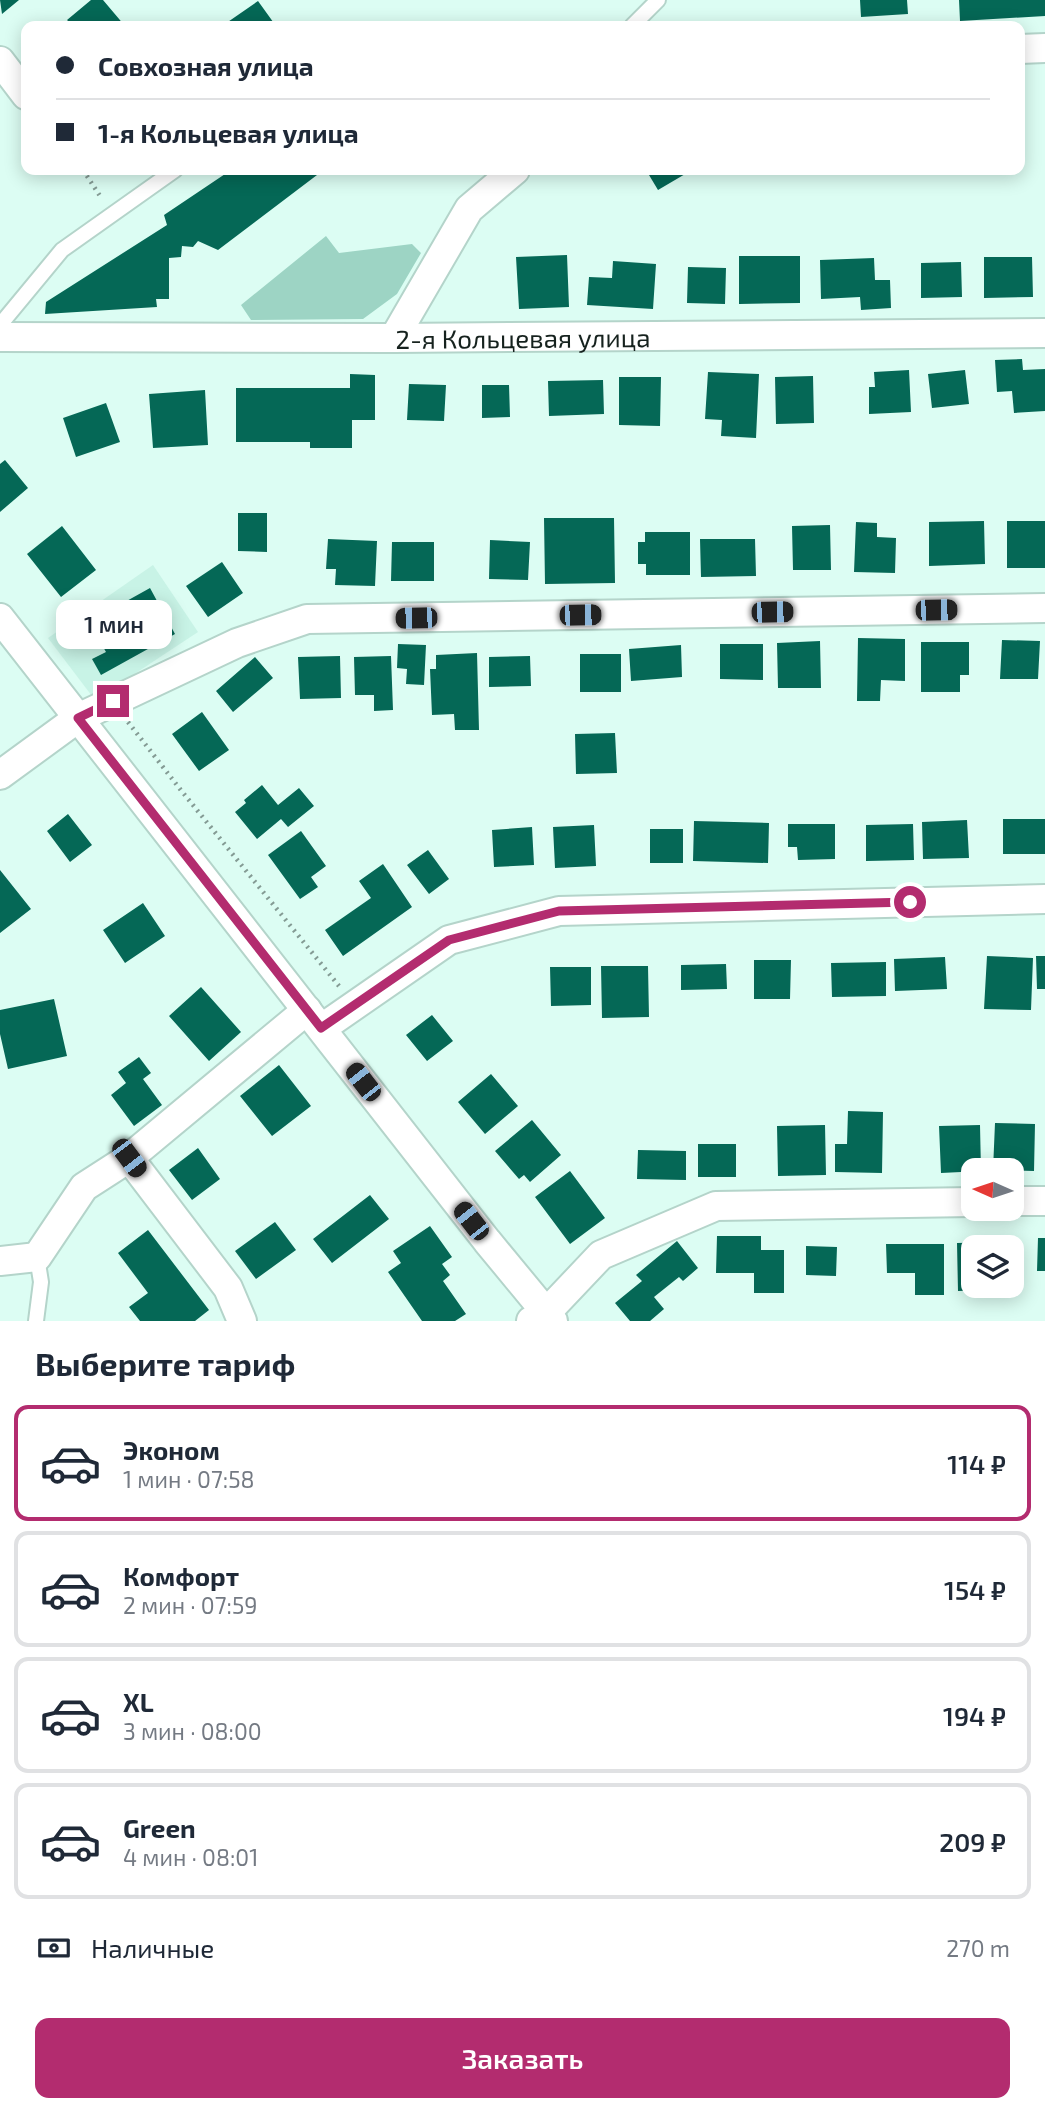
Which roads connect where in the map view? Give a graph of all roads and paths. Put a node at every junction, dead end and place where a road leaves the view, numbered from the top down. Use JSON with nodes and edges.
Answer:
{"nodes":[{"id":1,"x":658,"y":0,"type":"edge"},
{"id":2,"x":637,"y":21,"type":"edge"},
{"id":3,"x":1045,"y":48,"type":"edge"},
{"id":4,"x":1025,"y":49,"type":"edge"},
{"id":5,"x":0,"y":61,"type":"edge"},
{"id":6,"x":21,"y":88,"type":"edge"},
{"id":7,"x":86,"y":175,"type":"edge"},
{"id":8,"x":168,"y":175,"type":"edge"},
{"id":9,"x":509,"y":175,"type":"edge"},
{"id":10,"x":112,"y":214,"type":"junction"},
{"id":11,"x":0,"y":325,"type":"edge"},
{"id":12,"x":1045,"y":333,"type":"edge"},
{"id":13,"x":0,"y":337,"type":"edge"},
{"id":14,"x":394,"y":338,"type":"junction"},
{"id":15,"x":1045,"y":608,"type":"edge"},
{"id":16,"x":0,"y":618,"type":"edge"},
{"id":17,"x":113,"y":701,"type":"junction"},
{"id":18,"x":78,"y":718,"type":"junction"},
{"id":19,"x":0,"y":775,"type":"edge"},
{"id":20,"x":1045,"y":899,"type":"edge"},
{"id":21,"x":355,"y":1005,"type":"junction"},
{"id":22,"x":314,"y":1019,"type":"junction"},
{"id":23,"x":129,"y":1158,"type":"junction"},
{"id":24,"x":1024,"y":1201,"type":"edge"},
{"id":25,"x":1045,"y":1201,"type":"edge"},
{"id":26,"x":961,"y":1202,"type":"edge"},
{"id":27,"x":37,"y":1257,"type":"junction"},
{"id":28,"x":0,"y":1261,"type":"edge"},
{"id":29,"x":544,"y":1318,"type":"edge"},
{"id":30,"x":36,"y":1321,"type":"edge"},
{"id":31,"x":242,"y":1321,"type":"edge"}],
"edges":[{"from":1,"to":2,"type":"lane"},
{"from":3,"to":4,"type":"street"},
{"from":5,"to":6,"type":"street"},
{"from":7,"to":10,"type":"path"},
{"from":8,"to":10,"type":"lane"},
{"from":9,"to":14,"type":"street"},
{"from":10,"to":11,"type":"lane"},
{"from":12,"to":14,"type":"street","name":"2-я Кольцевая улица"},
{"from":13,"to":14,"type":"street","name":"2-я Кольцевая улица"},
{"from":15,"to":17,"type":"street"},
{"from":16,"to":18,"type":"street"},
{"from":17,"to":18,"type":"street"},
{"from":17,"to":21,"type":"path"},
{"from":18,"to":19,"type":"street"},
{"from":18,"to":22,"type":"street"},
{"from":20,"to":21,"type":"street"},
{"from":21,"to":22,"type":"street"},
{"from":22,"to":23,"type":"street"},
{"from":22,"to":29,"type":"street"},
{"from":23,"to":27,"type":"street"},
{"from":23,"to":31,"type":"street"},
{"from":24,"to":25,"type":"street"},
{"from":26,"to":29,"type":"street"},
{"from":27,"to":28,"type":"street"},
{"from":27,"to":30,"type":"lane"}]}
